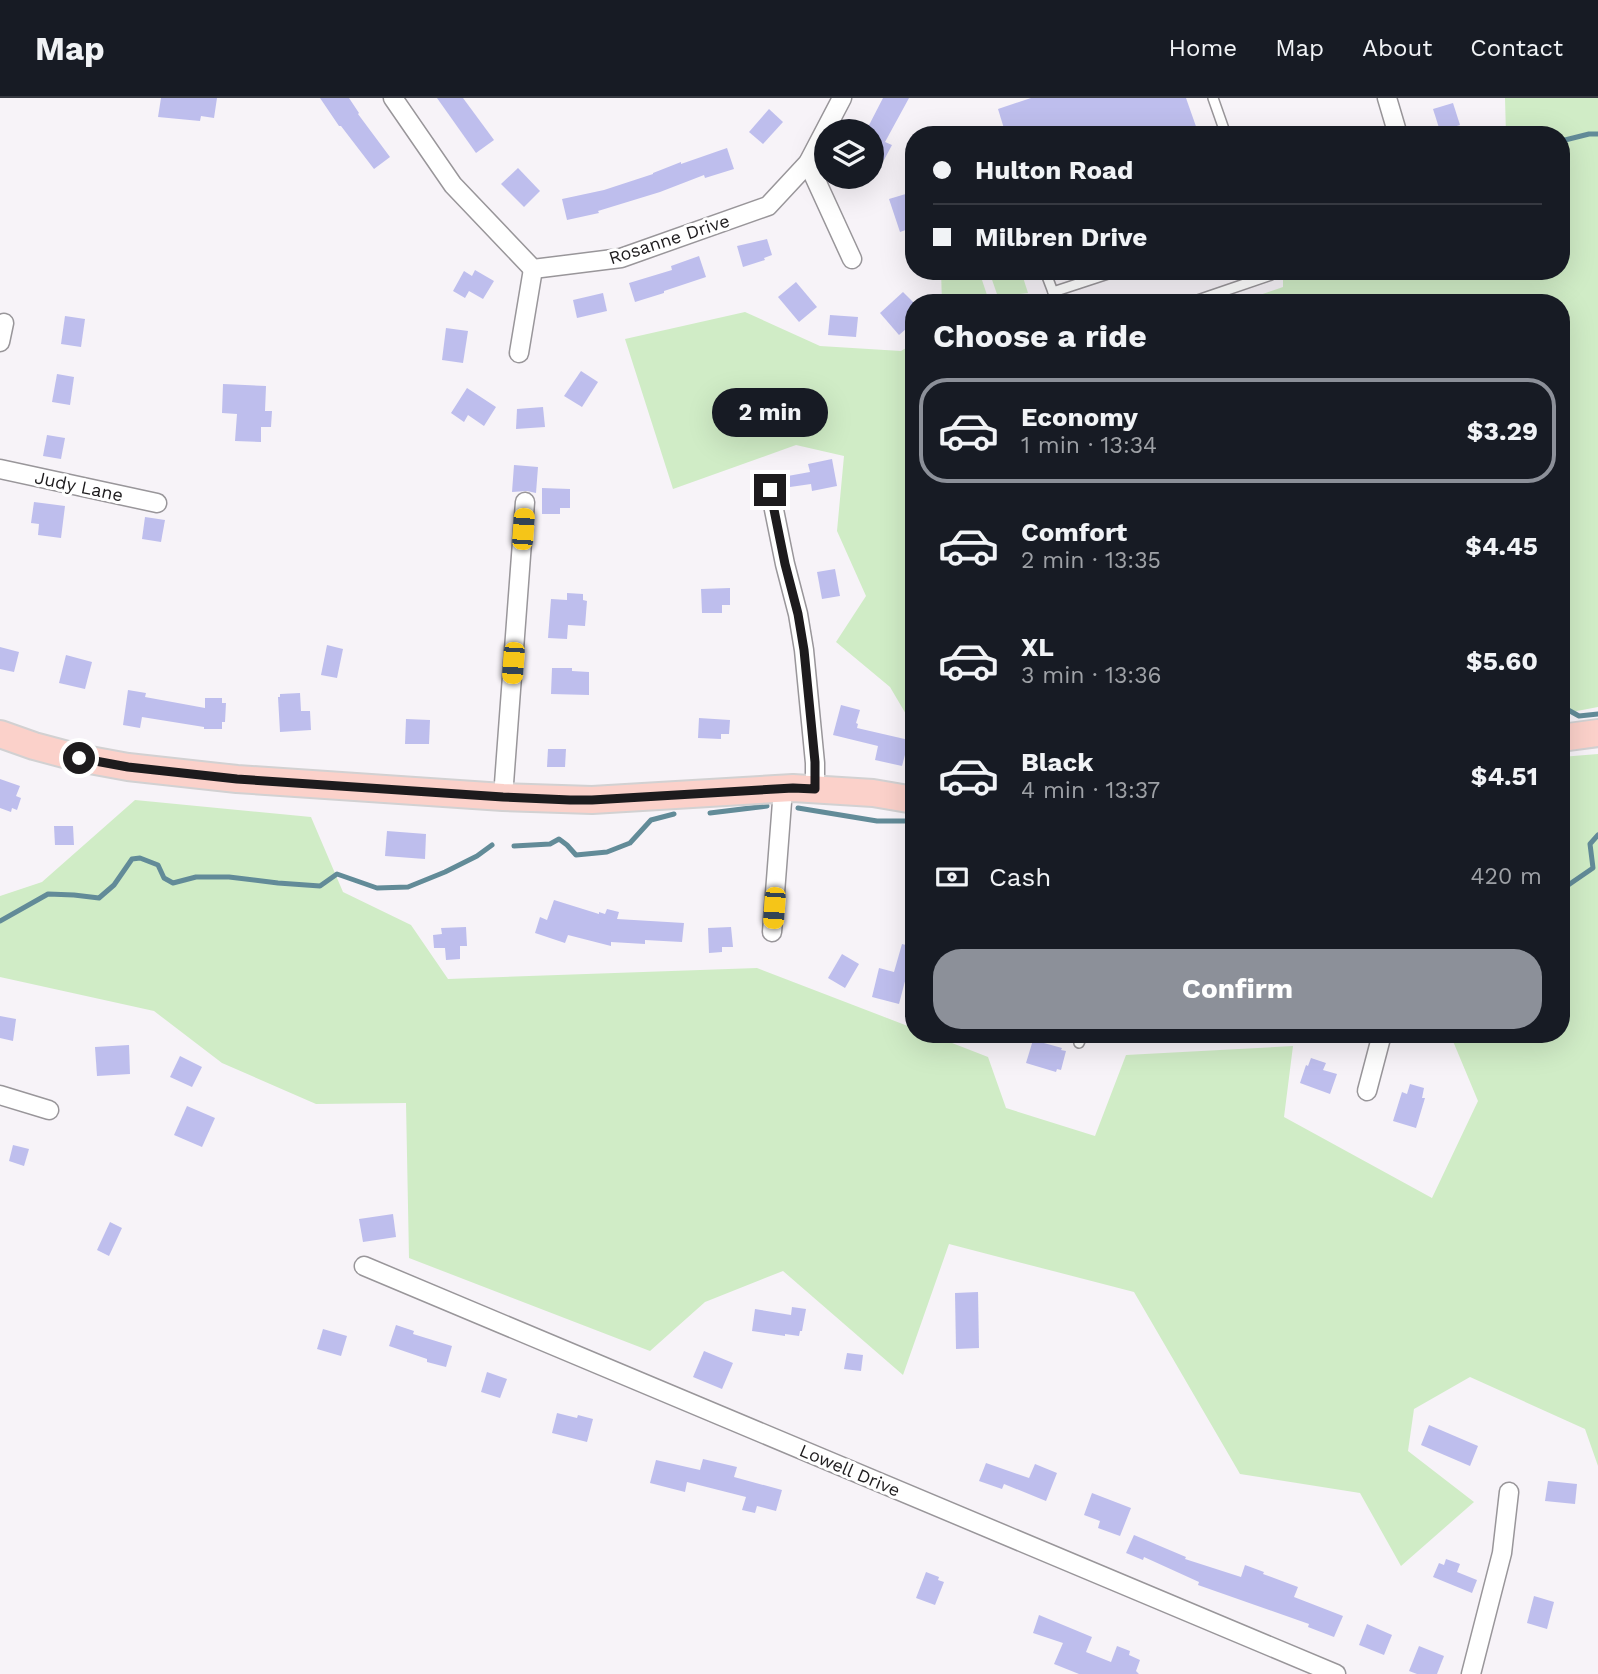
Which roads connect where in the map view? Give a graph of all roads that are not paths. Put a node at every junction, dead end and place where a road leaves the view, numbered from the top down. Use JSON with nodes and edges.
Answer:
{"nodes":[{"id":1,"x":393,"y":98,"type":"edge"},
{"id":2,"x":842,"y":98,"type":"edge"},
{"id":3,"x":1213,"y":98,"type":"edge"},
{"id":4,"x":1387,"y":98,"type":"edge"},
{"id":5,"x":1223,"y":126,"type":"edge"},
{"id":6,"x":1395,"y":126,"type":"edge"},
{"id":7,"x":808,"y":163,"type":"junction"},
{"id":8,"x":852,"y":258,"type":"dead end"},
{"id":9,"x":533,"y":269,"type":"junction"},
{"id":10,"x":1048,"y":280,"type":"edge"},
{"id":11,"x":1090,"y":280,"type":"edge"},
{"id":12,"x":1256,"y":280,"type":"edge"},
{"id":13,"x":1053,"y":292,"type":"joint"},
{"id":14,"x":1215,"y":294,"type":"edge"},
{"id":15,"x":4,"y":323,"type":"dead end"},
{"id":16,"x":0,"y":342,"type":"edge"},
{"id":17,"x":519,"y":353,"type":"dead end"},
{"id":18,"x":0,"y":469,"type":"edge"},
{"id":19,"x":770,"y":490,"type":"dead end"},
{"id":20,"x":525,"y":502,"type":"dead end"},
{"id":21,"x":157,"y":503,"type":"dead end"},
{"id":22,"x":1598,"y":733,"type":"edge"},
{"id":23,"x":0,"y":734,"type":"edge"},
{"id":24,"x":1570,"y":737,"type":"edge"},
{"id":25,"x":783,"y":789,"type":"junction"},
{"id":26,"x":815,"y":789,"type":"junction"},
{"id":27,"x":503,"y":797,"type":"junction"},
{"id":28,"x":905,"y":798,"type":"edge"},
{"id":29,"x":772,"y":932,"type":"dead end"},
{"id":30,"x":1380,"y":1043,"type":"edge"},
{"id":31,"x":1367,"y":1091,"type":"dead end"},
{"id":32,"x":0,"y":1095,"type":"edge"},
{"id":33,"x":49,"y":1111,"type":"dead end"},
{"id":34,"x":364,"y":1266,"type":"dead end"},
{"id":35,"x":1509,"y":1492,"type":"dead end"},
{"id":36,"x":1336,"y":1674,"type":"edge"},
{"id":37,"x":1472,"y":1674,"type":"edge"}],
"edges":[{"from":1,"to":9,"type":"street"},
{"from":2,"to":7,"type":"street","name":"Rosanne Drive"},
{"from":3,"to":5,"type":"lane"},
{"from":4,"to":6,"type":"street"},
{"from":7,"to":8,"type":"street"},
{"from":7,"to":9,"type":"street","name":"Rosanne Drive"},
{"from":9,"to":17,"type":"street"},
{"from":10,"to":13,"type":"lane"},
{"from":11,"to":13,"type":"lane"},
{"from":12,"to":14,"type":"lane"},
{"from":15,"to":16,"type":"street"},
{"from":18,"to":21,"type":"street","name":"Judy Lane"},
{"from":19,"to":26,"type":"street"},
{"from":20,"to":27,"type":"street"},
{"from":22,"to":24,"type":"main road"},
{"from":23,"to":27,"type":"main road"},
{"from":25,"to":26,"type":"main road"},
{"from":25,"to":27,"type":"main road"},
{"from":25,"to":29,"type":"street"},
{"from":26,"to":28,"type":"main road"},
{"from":30,"to":31,"type":"street"},
{"from":32,"to":33,"type":"street"},
{"from":34,"to":36,"type":"street","name":"Lowell Drive"},
{"from":35,"to":37,"type":"street"}]}
